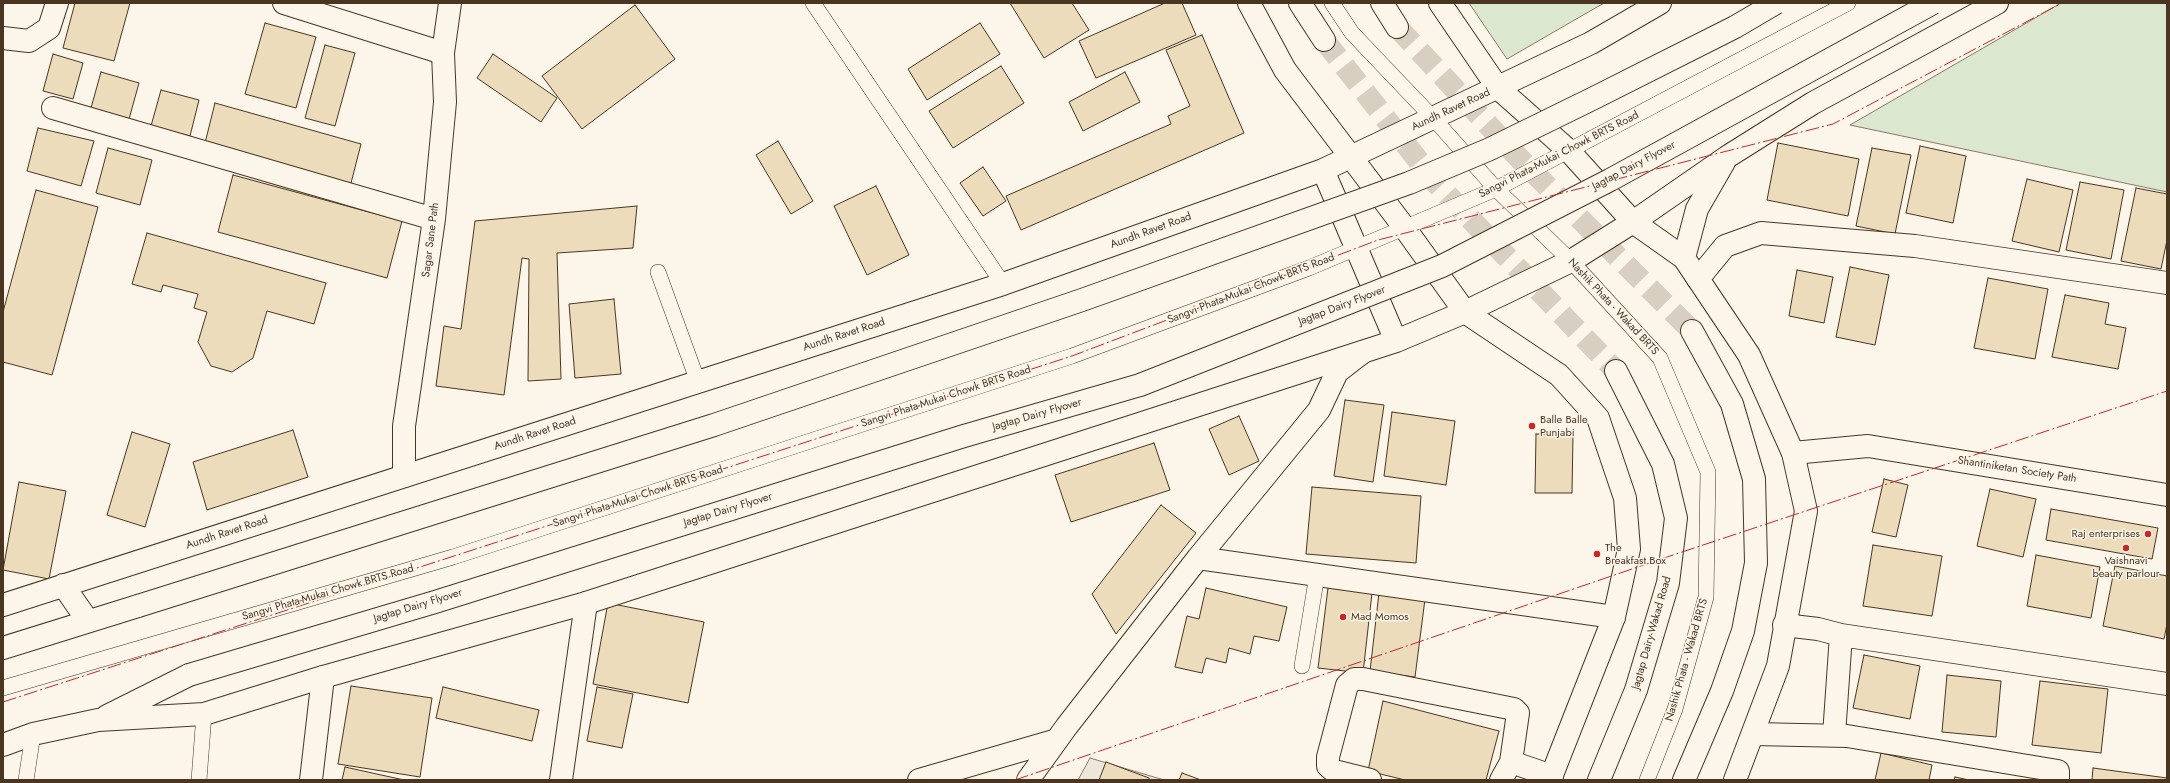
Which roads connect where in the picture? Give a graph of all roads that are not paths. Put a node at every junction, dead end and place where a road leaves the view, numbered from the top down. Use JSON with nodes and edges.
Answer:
{"nodes":[{"id":1,"x":58,"y":3,"type":"edge"},
{"id":2,"x":284,"y":3,"type":"edge"},
{"id":3,"x":450,"y":3,"type":"edge"},
{"id":4,"x":813,"y":3,"type":"edge"},
{"id":5,"x":1249,"y":3,"type":"edge"},
{"id":6,"x":1300,"y":3,"type":"edge"},
{"id":7,"x":1332,"y":3,"type":"edge"},
{"id":8,"x":1382,"y":3,"type":"edge"},
{"id":9,"x":1440,"y":3,"type":"edge"},
{"id":10,"x":1660,"y":3,"type":"edge"},
{"id":11,"x":1776,"y":3,"type":"edge"},
{"id":12,"x":1848,"y":3,"type":"edge"},
{"id":13,"x":1933,"y":3,"type":"edge"},
{"id":14,"x":1997,"y":3,"type":"edge"},
{"id":15,"x":1398,"y":27,"type":"tunnel mouth"},
{"id":16,"x":3,"y":38,"type":"edge"},
{"id":17,"x":1324,"y":40,"type":"tunnel mouth"},
{"id":18,"x":443,"y":52,"type":"junction"},
{"id":19,"x":1498,"y":88,"type":"junction"},
{"id":20,"x":53,"y":108,"type":"dead end"},
{"id":21,"x":1434,"y":119,"type":"junction"},
{"id":22,"x":1569,"y":151,"type":"junction"},
{"id":23,"x":1350,"y":156,"type":"junction"},
{"id":24,"x":1727,"y":157,"type":"junction"},
{"id":25,"x":1323,"y":170,"type":"junction"},
{"id":26,"x":1496,"y":189,"type":"junction"},
{"id":27,"x":434,"y":219,"type":"junction"},
{"id":28,"x":1633,"y":222,"type":"junction"},
{"id":29,"x":1404,"y":227,"type":"junction"},
{"id":30,"x":1357,"y":248,"type":"junction"},
{"id":31,"x":1684,"y":258,"type":"junction"},
{"id":32,"x":1571,"y":261,"type":"junction"},
{"id":33,"x":658,"y":272,"type":"dead end"},
{"id":34,"x":1698,"y":279,"type":"junction"},
{"id":35,"x":2167,"y":283,"type":"edge"},
{"id":36,"x":1003,"y":284,"type":"junction"},
{"id":37,"x":1465,"y":312,"type":"junction"},
{"id":38,"x":1692,"y":331,"type":"tunnel mouth"},
{"id":39,"x":1396,"y":340,"type":"junction"},
{"id":40,"x":1363,"y":352,"type":"junction"},
{"id":41,"x":1616,"y":371,"type":"tunnel mouth"},
{"id":42,"x":698,"y":382,"type":"junction"},
{"id":43,"x":1793,"y":453,"type":"junction"},
{"id":44,"x":404,"y":476,"type":"junction"},
{"id":45,"x":2167,"y":495,"type":"edge"},
{"id":46,"x":1198,"y":558,"type":"junction"},
{"id":47,"x":1318,"y":575,"type":"junction"},
{"id":48,"x":63,"y":585,"type":"junction"},
{"id":49,"x":586,"y":603,"type":"junction"},
{"id":50,"x":3,"y":605,"type":"edge"},
{"id":51,"x":1614,"y":617,"type":"junction"},
{"id":52,"x":88,"y":621,"type":"junction"},
{"id":53,"x":1784,"y":625,"type":"junction"},
{"id":54,"x":1841,"y":635,"type":"junction"},
{"id":55,"x":3,"y":648,"type":"edge"},
{"id":56,"x":1302,"y":666,"type":"dead end"},
{"id":57,"x":323,"y":677,"type":"junction"},
{"id":58,"x":2167,"y":684,"type":"edge"},
{"id":59,"x":3,"y":688,"type":"edge"},
{"id":60,"x":204,"y":714,"type":"junction"},
{"id":61,"x":98,"y":720,"type":"junction"},
{"id":62,"x":33,"y":734,"type":"junction"},
{"id":63,"x":1754,"y":734,"type":"junction"},
{"id":64,"x":1834,"y":735,"type":"junction"},
{"id":65,"x":1057,"y":740,"type":"junction"},
{"id":66,"x":3,"y":745,"type":"edge"},
{"id":67,"x":1506,"y":771,"type":"edge"},
{"id":68,"x":1551,"y":778,"type":"edge"},
{"id":69,"x":26,"y":780,"type":"edge"},
{"id":70,"x":199,"y":780,"type":"edge"},
{"id":71,"x":311,"y":780,"type":"edge"},
{"id":72,"x":561,"y":780,"type":"edge"},
{"id":73,"x":919,"y":780,"type":"edge"},
{"id":74,"x":1028,"y":780,"type":"edge"},
{"id":75,"x":1370,"y":780,"type":"edge"},
{"id":76,"x":1599,"y":780,"type":"edge"},
{"id":77,"x":1647,"y":780,"type":"edge"},
{"id":78,"x":1684,"y":780,"type":"edge"},
{"id":79,"x":1735,"y":780,"type":"edge"},
{"id":80,"x":2058,"y":780,"type":"edge"}],
"edges":[{"from":1,"to":16,"type":"main road"},
{"from":2,"to":18,"type":"main road"},
{"from":3,"to":18,"type":"main road","name":"Sagar Sane Path"},
{"from":4,"to":36,"type":"lane"},
{"from":5,"to":23,"type":"main road"},
{"from":6,"to":17,"type":"main road"},
{"from":7,"to":21,"type":"lane","name":"Nashik Phata - Wakad BRTS"},
{"from":8,"to":15,"type":"main road"},
{"from":9,"to":19,"type":"main road"},
{"from":10,"to":19,"type":"main road","name":"Aundh Ravet Road"},
{"from":11,"to":52,"type":"main road","bridge":true},
{"from":12,"to":22,"type":"lane","name":"Sangvi Phata-Mukai Chowk BRTS Road"},
{"from":13,"to":61,"type":"main road","name":"Jagtap Dairy Flyover","bridge":true},
{"from":14,"to":24,"type":"main road"},
{"from":18,"to":27,"type":"main road","name":"Sagar Sane Path"},
{"from":19,"to":21,"type":"main road","name":"Aundh Ravet Road"},
{"from":19,"to":22,"type":"main road"},
{"from":20,"to":27,"type":"main road"},
{"from":21,"to":23,"type":"main road","name":"Aundh Ravet Road"},
{"from":21,"to":26,"type":"lane","name":"Nashik Phata - Wakad BRTS"},
{"from":22,"to":26,"type":"lane","name":"Sangvi Phata-Mukai Chowk BRTS Road"},
{"from":22,"to":28,"type":"main road"},
{"from":23,"to":25,"type":"main road","name":"Aundh Ravet Road"},
{"from":23,"to":29,"type":"main road"},
{"from":24,"to":28,"type":"main road"},
{"from":24,"to":31,"type":"main road"},
{"from":25,"to":30,"type":"main road"},
{"from":25,"to":36,"type":"main road","name":"Aundh Ravet Road"},
{"from":26,"to":29,"type":"lane","name":"Sangvi Phata-Mukai Chowk BRTS Road"},
{"from":26,"to":32,"type":"lane","name":"Nashik Phata - Wakad BRTS"},
{"from":27,"to":44,"type":"main road","name":"Sagar Sane Path"},
{"from":28,"to":31,"type":"main road"},
{"from":28,"to":32,"type":"main road"},
{"from":29,"to":30,"type":"lane","name":"Sangvi Phata-Mukai Chowk BRTS Road"},
{"from":29,"to":37,"type":"main road"},
{"from":30,"to":39,"type":"main road"},
{"from":30,"to":59,"type":"lane","name":"Sangvi Phata-Mukai Chowk BRTS Road"},
{"from":31,"to":34,"type":"main road"},
{"from":32,"to":37,"type":"main road"},
{"from":32,"to":77,"type":"lane","name":"Nashik Phata - Wakad BRTS"},
{"from":33,"to":42,"type":"lane"},
{"from":34,"to":35,"type":"main road"},
{"from":34,"to":43,"type":"main road"},
{"from":36,"to":42,"type":"main road","name":"Aundh Ravet Road"},
{"from":37,"to":39,"type":"main road"},
{"from":37,"to":51,"type":"main road"},
{"from":38,"to":78,"type":"main road"},
{"from":39,"to":40,"type":"main road"},
{"from":40,"to":46,"type":"main road"},
{"from":40,"to":49,"type":"main road"},
{"from":41,"to":76,"type":"main road","name":"Jagtap Dairy-Wakad Road"},
{"from":42,"to":44,"type":"main road","name":"Aundh Ravet Road"},
{"from":43,"to":45,"type":"main road","name":"Shantiniketan Society Path"},
{"from":43,"to":53,"type":"main road"},
{"from":44,"to":48,"type":"main road","name":"Aundh Ravet Road"},
{"from":46,"to":47,"type":"main road"},
{"from":46,"to":65,"type":"main road"},
{"from":47,"to":51,"type":"main road"},
{"from":47,"to":56,"type":"lane"},
{"from":48,"to":50,"type":"main road","name":"Aundh Ravet Road"},
{"from":48,"to":52,"type":"main road"},
{"from":49,"to":57,"type":"main road"},
{"from":49,"to":72,"type":"main road"},
{"from":51,"to":68,"type":"main road"},
{"from":52,"to":55,"type":"main road"},
{"from":53,"to":54,"type":"main road"},
{"from":53,"to":63,"type":"main road"},
{"from":54,"to":58,"type":"main road"},
{"from":54,"to":64,"type":"main road"},
{"from":57,"to":60,"type":"main road"},
{"from":57,"to":71,"type":"main road"},
{"from":60,"to":61,"type":"main road"},
{"from":60,"to":70,"type":"lane"},
{"from":61,"to":62,"type":"main road"},
{"from":62,"to":66,"type":"main road"},
{"from":62,"to":69,"type":"lane"},
{"from":63,"to":64,"type":"main road"},
{"from":63,"to":79,"type":"main road"},
{"from":64,"to":80,"type":"main road"},
{"from":65,"to":73,"type":"main road"},
{"from":65,"to":74,"type":"main road"},
{"from":67,"to":68,"type":"main road"},
{"from":67,"to":75,"type":"main road"}]}
